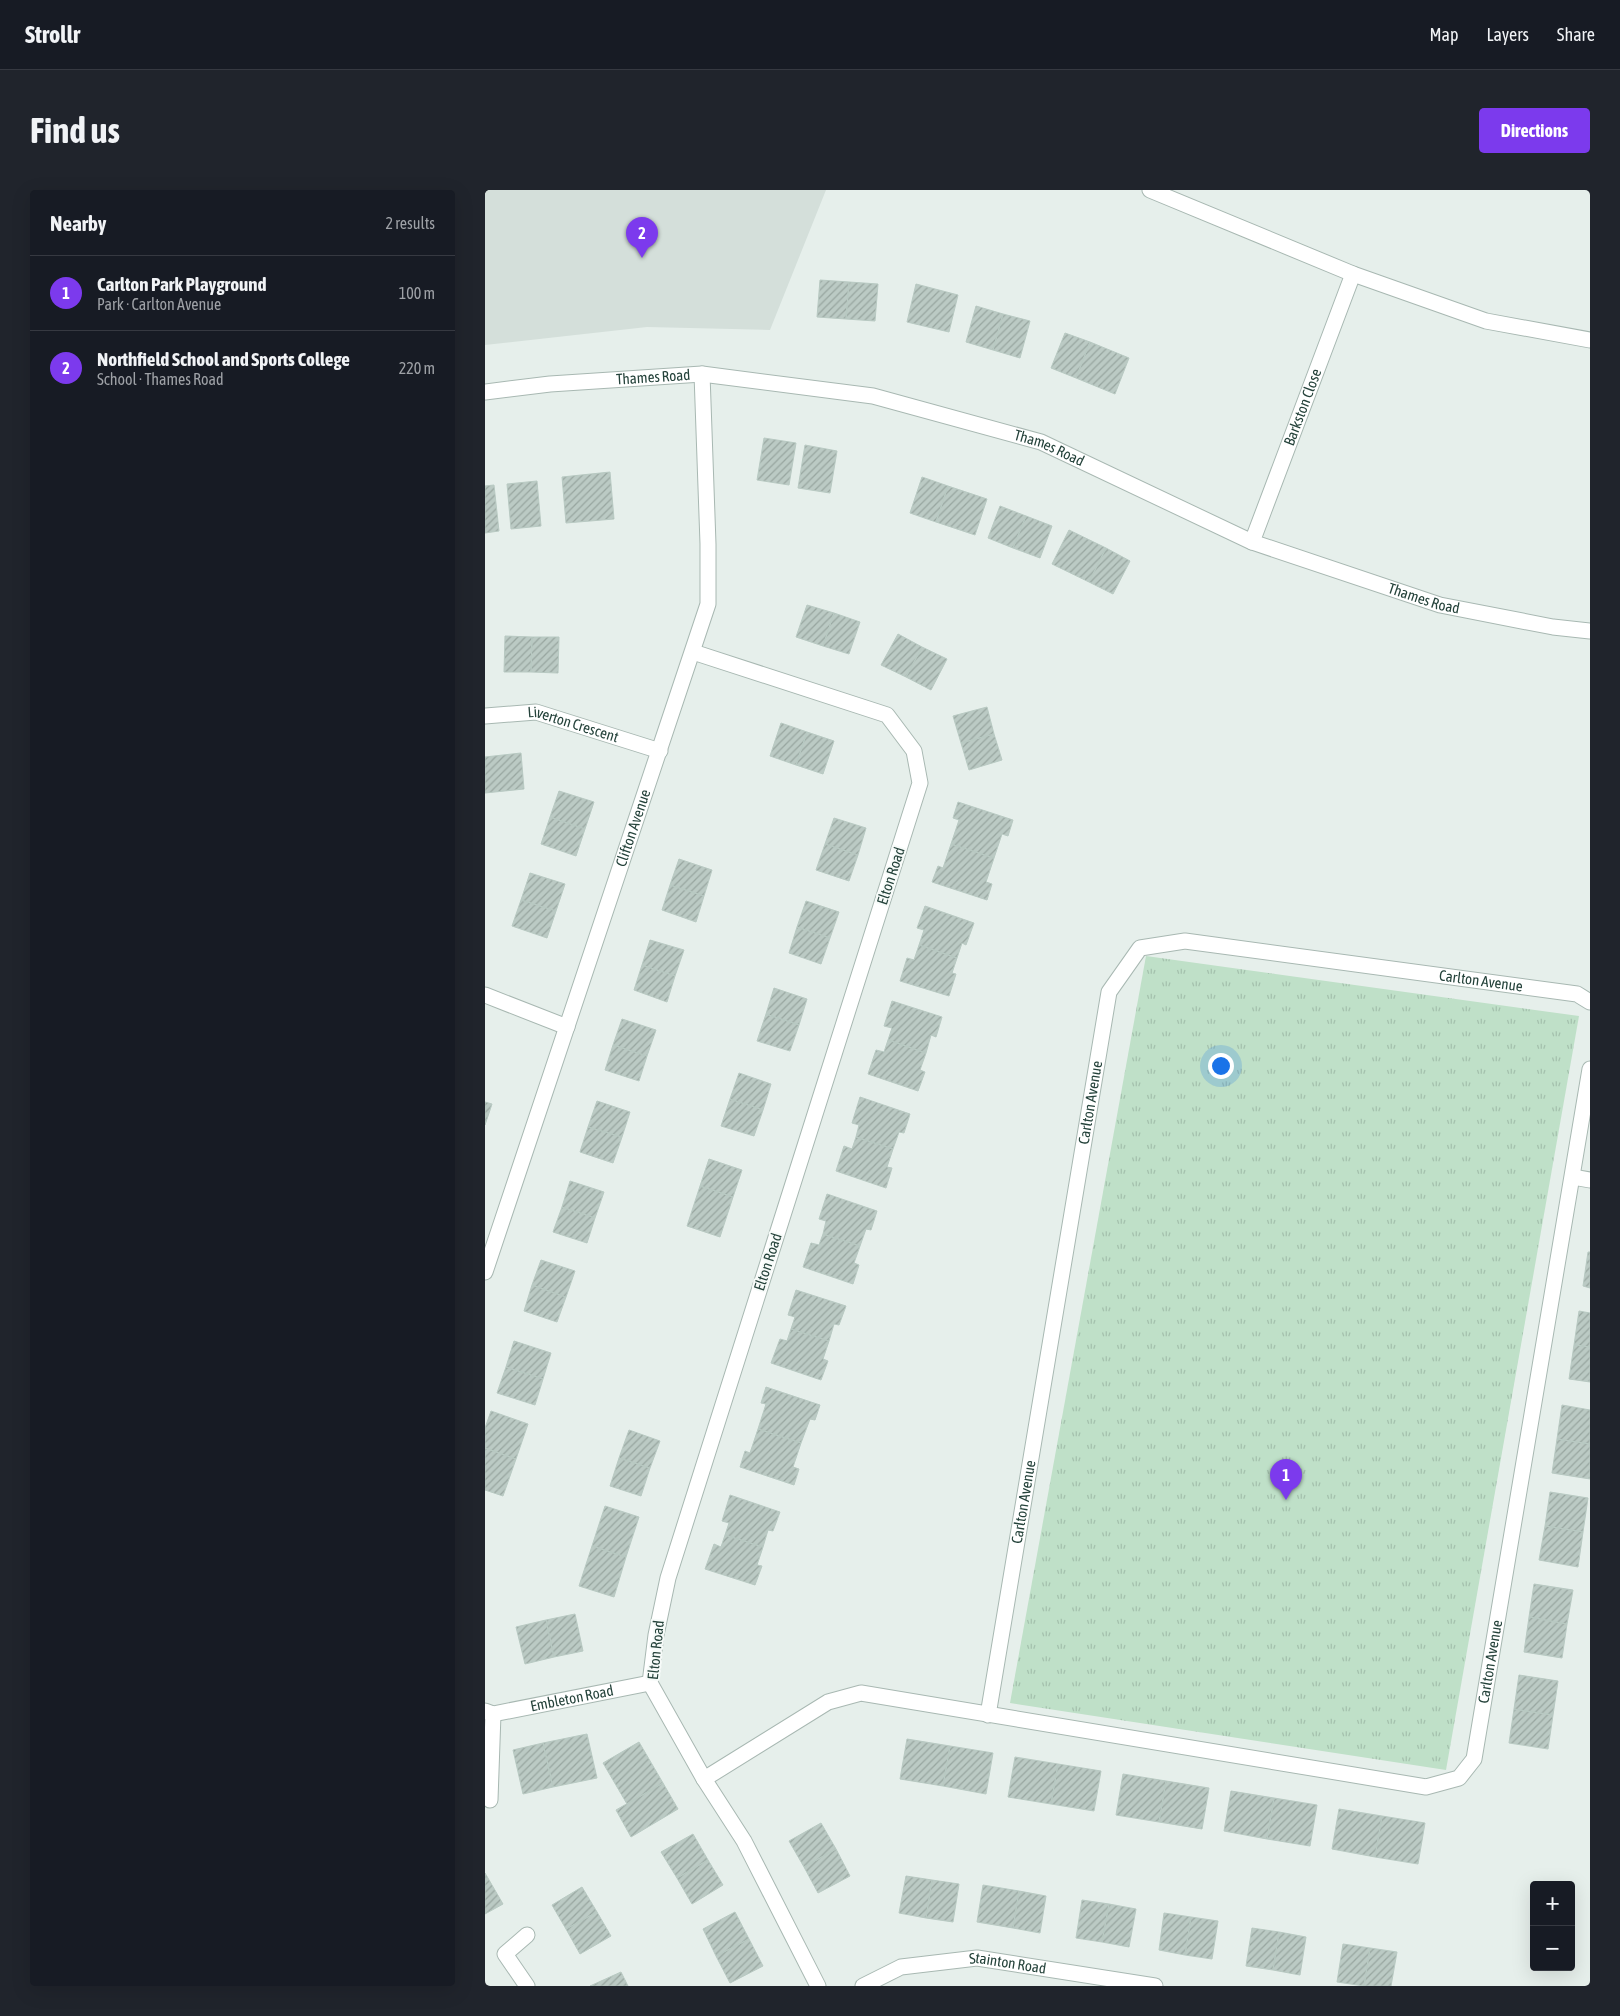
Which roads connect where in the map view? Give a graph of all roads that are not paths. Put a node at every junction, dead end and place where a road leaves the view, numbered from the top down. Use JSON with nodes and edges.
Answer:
{"nodes":[{"id":1,"x":1150,"y":190,"type":"edge"},
{"id":2,"x":1353,"y":274,"type":"junction"},
{"id":3,"x":1590,"y":340,"type":"edge"},
{"id":4,"x":703,"y":374,"type":"junction"},
{"id":5,"x":485,"y":392,"type":"edge"},
{"id":6,"x":1253,"y":542,"type":"junction"},
{"id":7,"x":1590,"y":631,"type":"edge"},
{"id":8,"x":693,"y":652,"type":"junction"},
{"id":9,"x":485,"y":716,"type":"edge"},
{"id":10,"x":660,"y":751,"type":"junction"},
{"id":11,"x":485,"y":995,"type":"edge"},
{"id":12,"x":1590,"y":1002,"type":"edge"},
{"id":13,"x":567,"y":1027,"type":"junction"},
{"id":14,"x":1590,"y":1069,"type":"edge"},
{"id":15,"x":1573,"y":1177,"type":"junction"},
{"id":16,"x":1590,"y":1180,"type":"edge"},
{"id":17,"x":485,"y":1272,"type":"edge"},
{"id":18,"x":650,"y":1683,"type":"junction"},
{"id":19,"x":489,"y":1713,"type":"edge"},
{"id":20,"x":988,"y":1715,"type":"junction"},
{"id":21,"x":704,"y":1779,"type":"junction"},
{"id":22,"x":490,"y":1800,"type":"dead end"},
{"id":23,"x":527,"y":1936,"type":"dead end"},
{"id":24,"x":527,"y":1986,"type":"edge"},
{"id":25,"x":818,"y":1986,"type":"edge"},
{"id":26,"x":863,"y":1986,"type":"edge"},
{"id":27,"x":1155,"y":1986,"type":"edge"}],
"edges":[{"from":1,"to":2,"type":"street"},
{"from":2,"to":3,"type":"street"},
{"from":2,"to":6,"type":"street","name":"Barkston Close"},
{"from":4,"to":5,"type":"street","name":"Thames Road"},
{"from":4,"to":6,"type":"street","name":"Thames Road"},
{"from":4,"to":8,"type":"street","name":"Clifton Avenue"},
{"from":6,"to":7,"type":"street","name":"Thames Road"},
{"from":8,"to":10,"type":"street","name":"Clifton Avenue"},
{"from":8,"to":18,"type":"street","name":"Elton Road"},
{"from":9,"to":10,"type":"street","name":"Liverton Crescent"},
{"from":10,"to":13,"type":"street","name":"Clifton Avenue"},
{"from":11,"to":13,"type":"street"},
{"from":12,"to":20,"type":"street","name":"Carlton Avenue"},
{"from":13,"to":17,"type":"street","name":"Clifton Avenue"},
{"from":14,"to":15,"type":"street","name":"Carlton Avenue"},
{"from":15,"to":16,"type":"street"},
{"from":15,"to":20,"type":"street","name":"Carlton Avenue"},
{"from":18,"to":19,"type":"street","name":"Embleton Road"},
{"from":18,"to":21,"type":"street","name":"Elton Road"},
{"from":19,"to":22,"type":"street","name":"Embleton Road"},
{"from":20,"to":21,"type":"street","name":"Carlton Avenue"},
{"from":21,"to":25,"type":"street","name":"Elton Road"},
{"from":23,"to":24,"type":"street"},
{"from":26,"to":27,"type":"street","name":"Stainton Road"}]}
